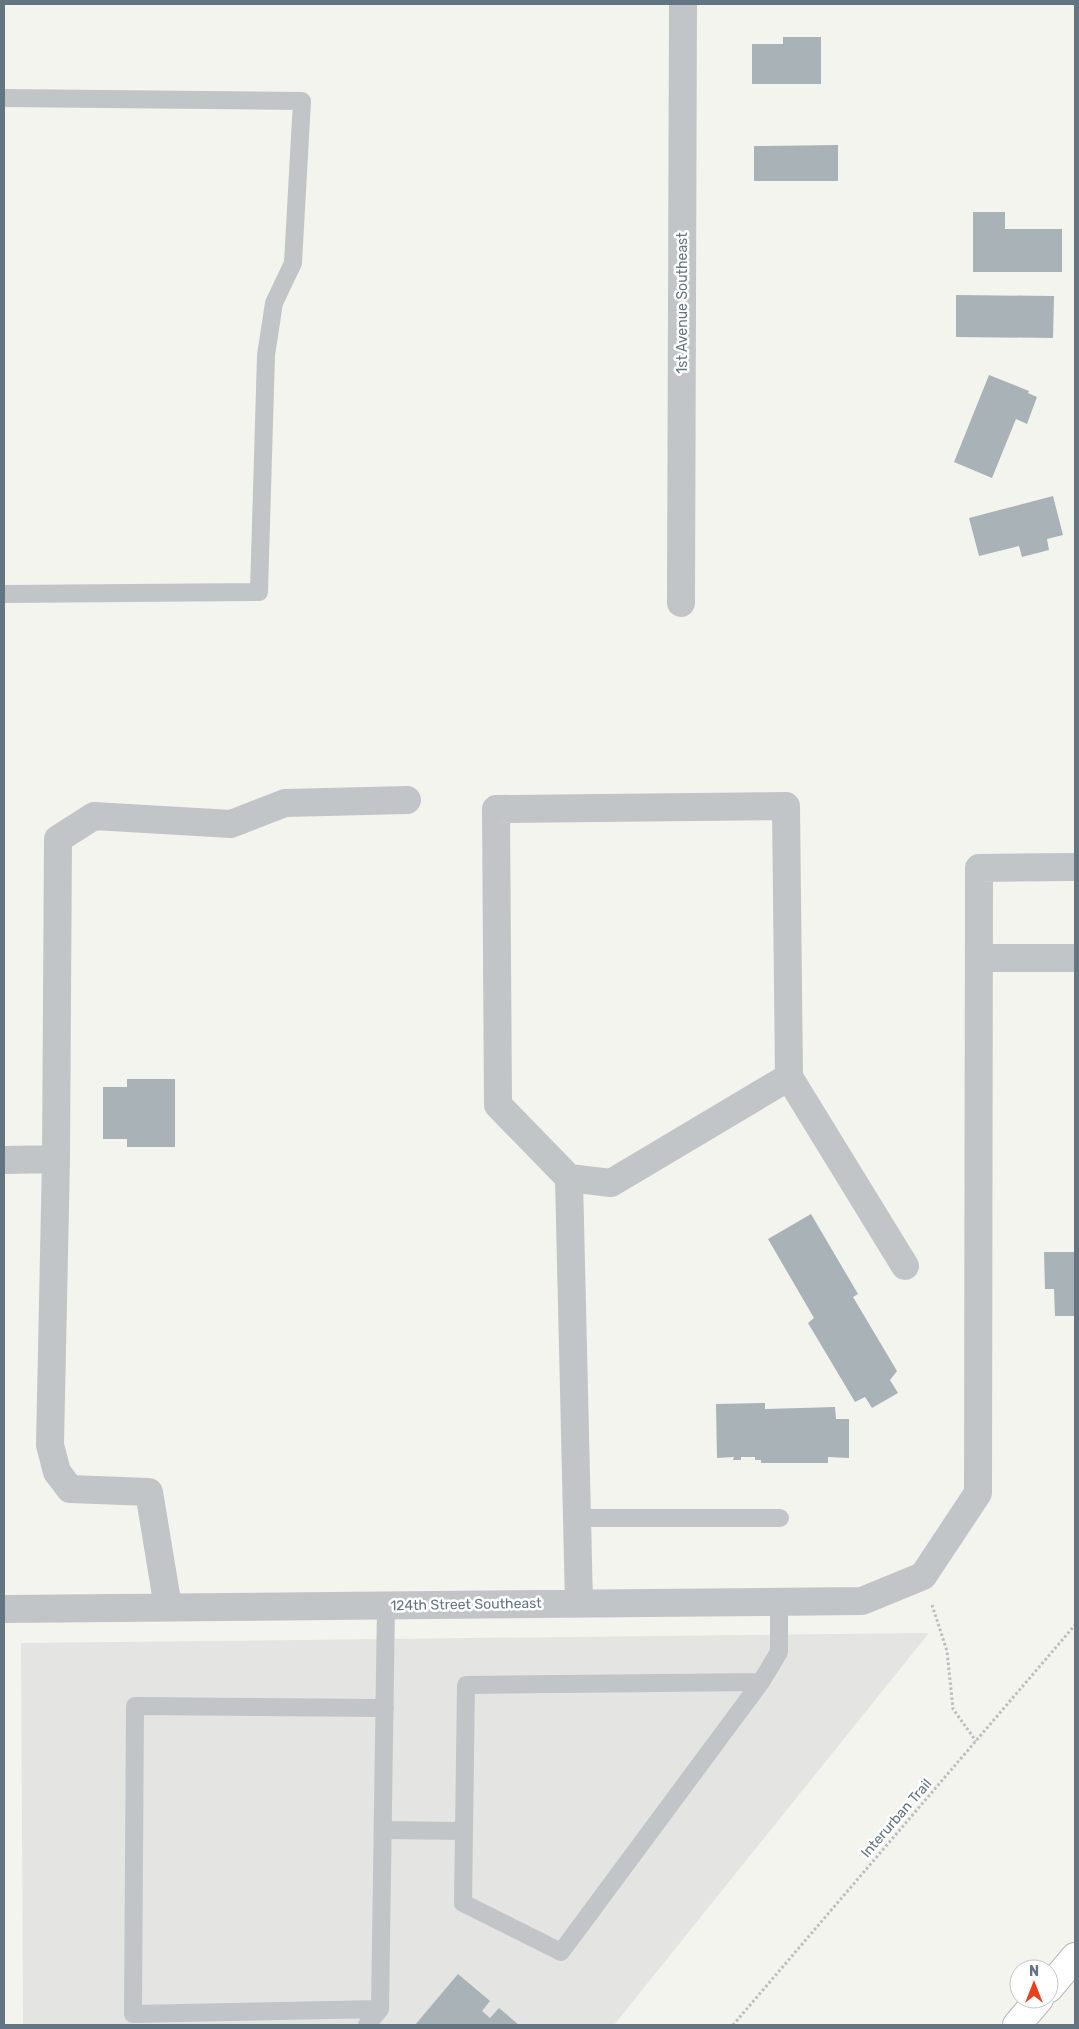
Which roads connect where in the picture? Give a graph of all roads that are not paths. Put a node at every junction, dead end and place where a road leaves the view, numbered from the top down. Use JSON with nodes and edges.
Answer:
{"nodes":[{"id":1,"x":683,"y":4,"type":"edge"},
{"id":2,"x":4,"y":98,"type":"edge"},
{"id":3,"x":4,"y":594,"type":"edge"},
{"id":4,"x":681,"y":602,"type":"dead end"},
{"id":5,"x":408,"y":800,"type":"dead end"},
{"id":6,"x":1075,"y":867,"type":"edge"},
{"id":7,"x":979,"y":958,"type":"junction"},
{"id":8,"x":1075,"y":958,"type":"edge"},
{"id":9,"x":790,"y":1076,"type":"junction"},
{"id":10,"x":4,"y":1160,"type":"edge"},
{"id":11,"x":56,"y":1160,"type":"junction"},
{"id":12,"x":569,"y":1178,"type":"junction"},
{"id":13,"x":905,"y":1266,"type":"dead end"},
{"id":14,"x":577,"y":1518,"type":"junction"},
{"id":15,"x":780,"y":1518,"type":"dead end"},
{"id":16,"x":779,"y":1602,"type":"junction"},
{"id":17,"x":579,"y":1603,"type":"junction"},
{"id":18,"x":386,"y":1605,"type":"junction"},
{"id":19,"x":168,"y":1607,"type":"junction"},
{"id":20,"x":4,"y":1609,"type":"edge"},
{"id":21,"x":761,"y":1682,"type":"junction"},
{"id":22,"x":385,"y":1708,"type":"junction"},
{"id":23,"x":383,"y":1830,"type":"junction"},
{"id":24,"x":464,"y":1831,"type":"junction"},
{"id":25,"x":1075,"y":1957,"type":"edge"},
{"id":26,"x":1059,"y":1976,"type":"edge"},
{"id":27,"x":380,"y":2009,"type":"junction"},
{"id":28,"x":1031,"y":2009,"type":"edge"},
{"id":29,"x":367,"y":2025,"type":"edge"},
{"id":30,"x":1017,"y":2025,"type":"edge"}],
"edges":[{"from":1,"to":4,"type":"street","name":"1st Avenue Southeast"},
{"from":2,"to":3,"type":"lane"},
{"from":5,"to":11,"type":"street"},
{"from":6,"to":7,"type":"street"},
{"from":7,"to":8,"type":"street"},
{"from":7,"to":16,"type":"street","name":"124th Street Southeast"},
{"from":9,"to":12,"type":"street"},
{"from":9,"to":12,"type":"street"},
{"from":9,"to":13,"type":"street"},
{"from":10,"to":11,"type":"street"},
{"from":11,"to":19,"type":"street"},
{"from":12,"to":14,"type":"street"},
{"from":14,"to":15,"type":"lane"},
{"from":14,"to":17,"type":"street"},
{"from":16,"to":17,"type":"street","name":"124th Street Southeast"},
{"from":16,"to":21,"type":"lane"},
{"from":17,"to":18,"type":"street","name":"124th Street Southeast"},
{"from":18,"to":19,"type":"street","name":"124th Street Southeast"},
{"from":18,"to":22,"type":"lane"},
{"from":19,"to":20,"type":"street","name":"124th Street Southeast"},
{"from":21,"to":24,"type":"lane"},
{"from":21,"to":24,"type":"lane"},
{"from":22,"to":23,"type":"lane"},
{"from":22,"to":27,"type":"lane"},
{"from":23,"to":24,"type":"lane"},
{"from":23,"to":27,"type":"lane"},
{"from":25,"to":26,"type":"highway"},
{"from":27,"to":29,"type":"lane"},
{"from":28,"to":30,"type":"highway"}]}
